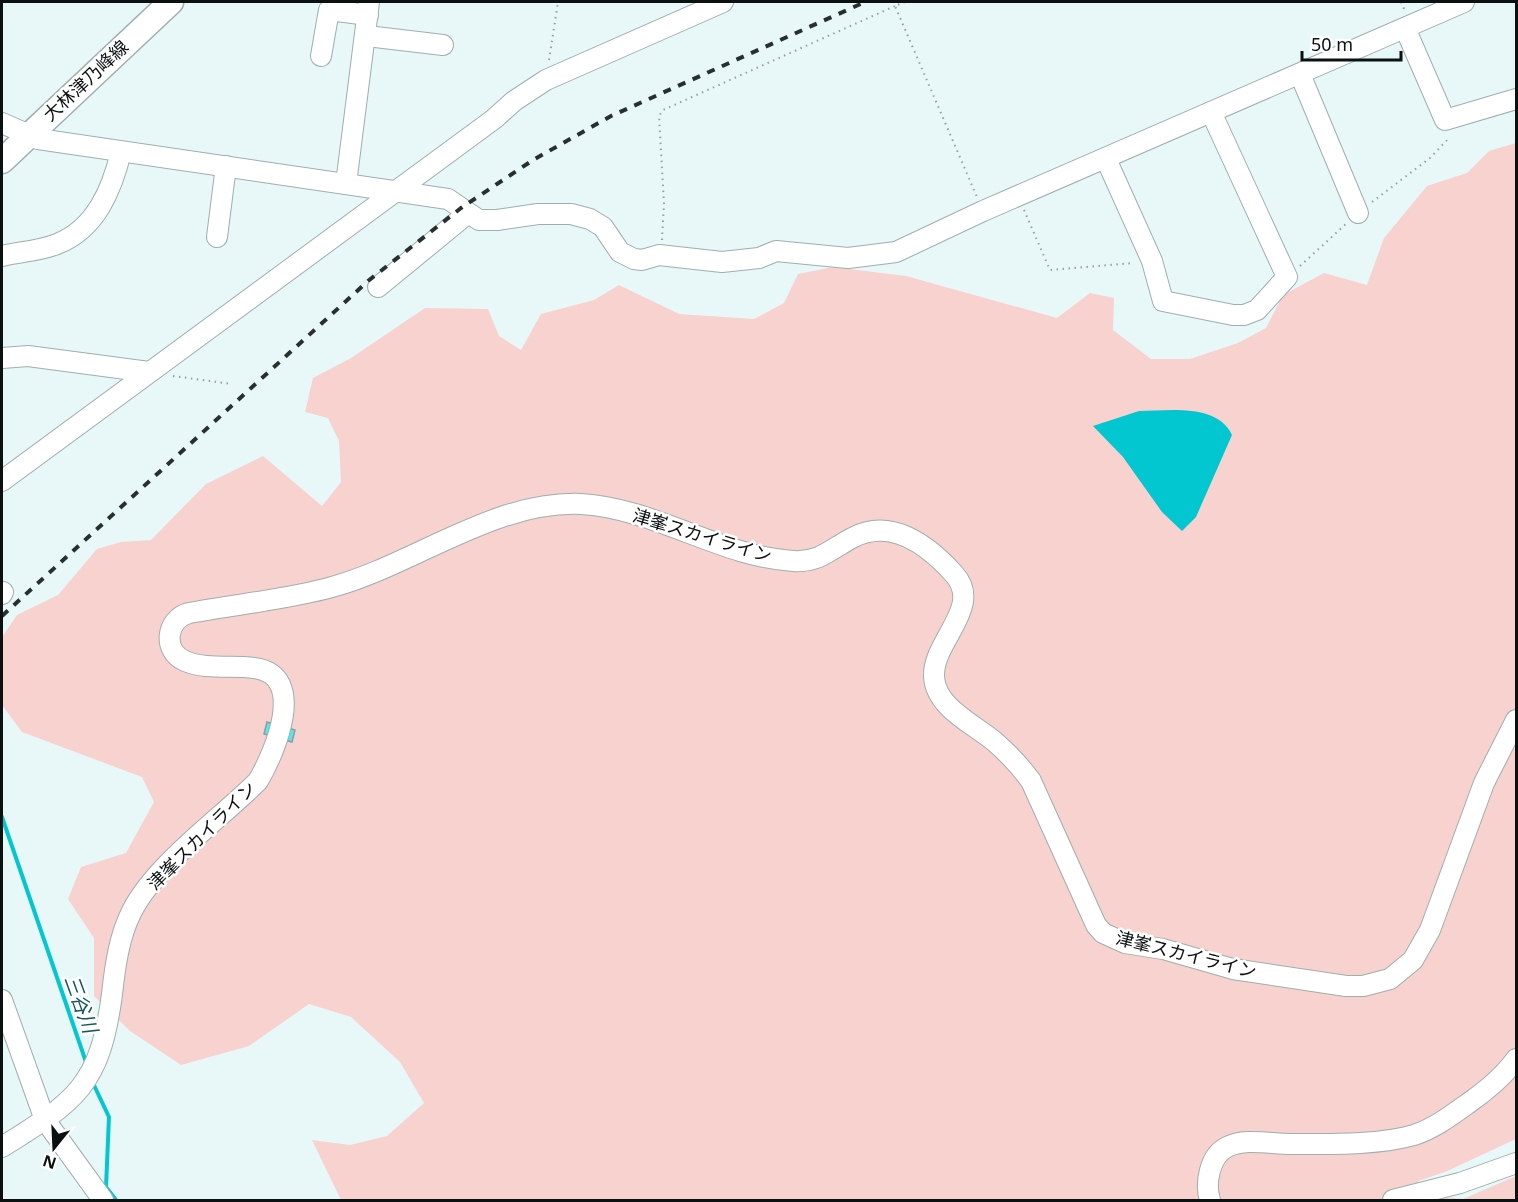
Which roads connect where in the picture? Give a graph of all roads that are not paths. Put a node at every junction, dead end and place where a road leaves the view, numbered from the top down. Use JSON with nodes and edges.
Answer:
{"nodes":[{"id":1,"x":171,"y":2,"type":"edge"},
{"id":2,"x":723,"y":2,"type":"edge"},
{"id":3,"x":1464,"y":2,"type":"edge"},
{"id":4,"x":369,"y":8,"type":"edge"},
{"id":5,"x":1405,"y":28,"type":"junction"},
{"id":6,"x":367,"y":36,"type":"junction"},
{"id":7,"x":443,"y":45,"type":"dead end"},
{"id":8,"x":321,"y":56,"type":"dead end"},
{"id":9,"x":1300,"y":74,"type":"junction"},
{"id":10,"x":1516,"y":99,"type":"edge"},
{"id":11,"x":1211,"y":112,"type":"junction"},
{"id":12,"x":2,"y":123,"type":"edge"},
{"id":13,"x":28,"y":135,"type":"junction"},
{"id":14,"x":121,"y":152,"type":"junction"},
{"id":15,"x":1106,"y":159,"type":"junction"},
{"id":16,"x":2,"y":161,"type":"edge"},
{"id":17,"x":226,"y":166,"type":"junction"},
{"id":18,"x":346,"y":184,"type":"junction"},
{"id":19,"x":394,"y":191,"type":"junction"},
{"id":20,"x":1358,"y":213,"type":"road end"},
{"id":21,"x":467,"y":214,"type":"junction"},
{"id":22,"x":217,"y":237,"type":"dead end"},
{"id":23,"x":2,"y":256,"type":"edge"},
{"id":24,"x":378,"y":287,"type":"dead end"},
{"id":25,"x":2,"y":358,"type":"edge"},
{"id":26,"x":149,"y":372,"type":"junction"},
{"id":27,"x":2,"y":481,"type":"edge"},
{"id":28,"x":1516,"y":720,"type":"edge"},
{"id":29,"x":2,"y":1000,"type":"edge"},
{"id":30,"x":1516,"y":1059,"type":"edge"},
{"id":31,"x":45,"y":1120,"type":"junction"},
{"id":32,"x":2,"y":1147,"type":"edge"},
{"id":33,"x":1516,"y":1163,"type":"edge"},
{"id":34,"x":104,"y":1200,"type":"edge"},
{"id":35,"x":1210,"y":1200,"type":"edge"},
{"id":36,"x":1394,"y":1200,"type":"edge"}],
"edges":[{"from":1,"to":13,"type":"main road","name":"大林津乃峰線"},
{"from":2,"to":19,"type":"street"},
{"from":3,"to":5,"type":"street"},
{"from":4,"to":6,"type":"street"},
{"from":4,"to":8,"type":"street"},
{"from":5,"to":9,"type":"street"},
{"from":5,"to":10,"type":"street"},
{"from":6,"to":7,"type":"street"},
{"from":6,"to":18,"type":"street"},
{"from":9,"to":11,"type":"street"},
{"from":9,"to":20,"type":"street"},
{"from":11,"to":15,"type":"street"},
{"from":11,"to":15,"type":"street"},
{"from":12,"to":13,"type":"street"},
{"from":13,"to":14,"type":"street"},
{"from":13,"to":16,"type":"main road","name":"大林津乃峰線"},
{"from":14,"to":17,"type":"street"},
{"from":14,"to":23,"type":"street"},
{"from":15,"to":21,"type":"street"},
{"from":17,"to":18,"type":"street"},
{"from":17,"to":22,"type":"street"},
{"from":18,"to":19,"type":"street"},
{"from":19,"to":21,"type":"street"},
{"from":19,"to":26,"type":"street"},
{"from":21,"to":24,"type":"street"},
{"from":25,"to":26,"type":"street"},
{"from":26,"to":27,"type":"street"},
{"from":28,"to":31,"type":"street","name":"津峯スカイライン"},
{"from":29,"to":31,"type":"street"},
{"from":30,"to":35,"type":"street"},
{"from":31,"to":32,"type":"street","name":"津峯スカイライン"},
{"from":31,"to":34,"type":"street"},
{"from":33,"to":36,"type":"street"}]}
